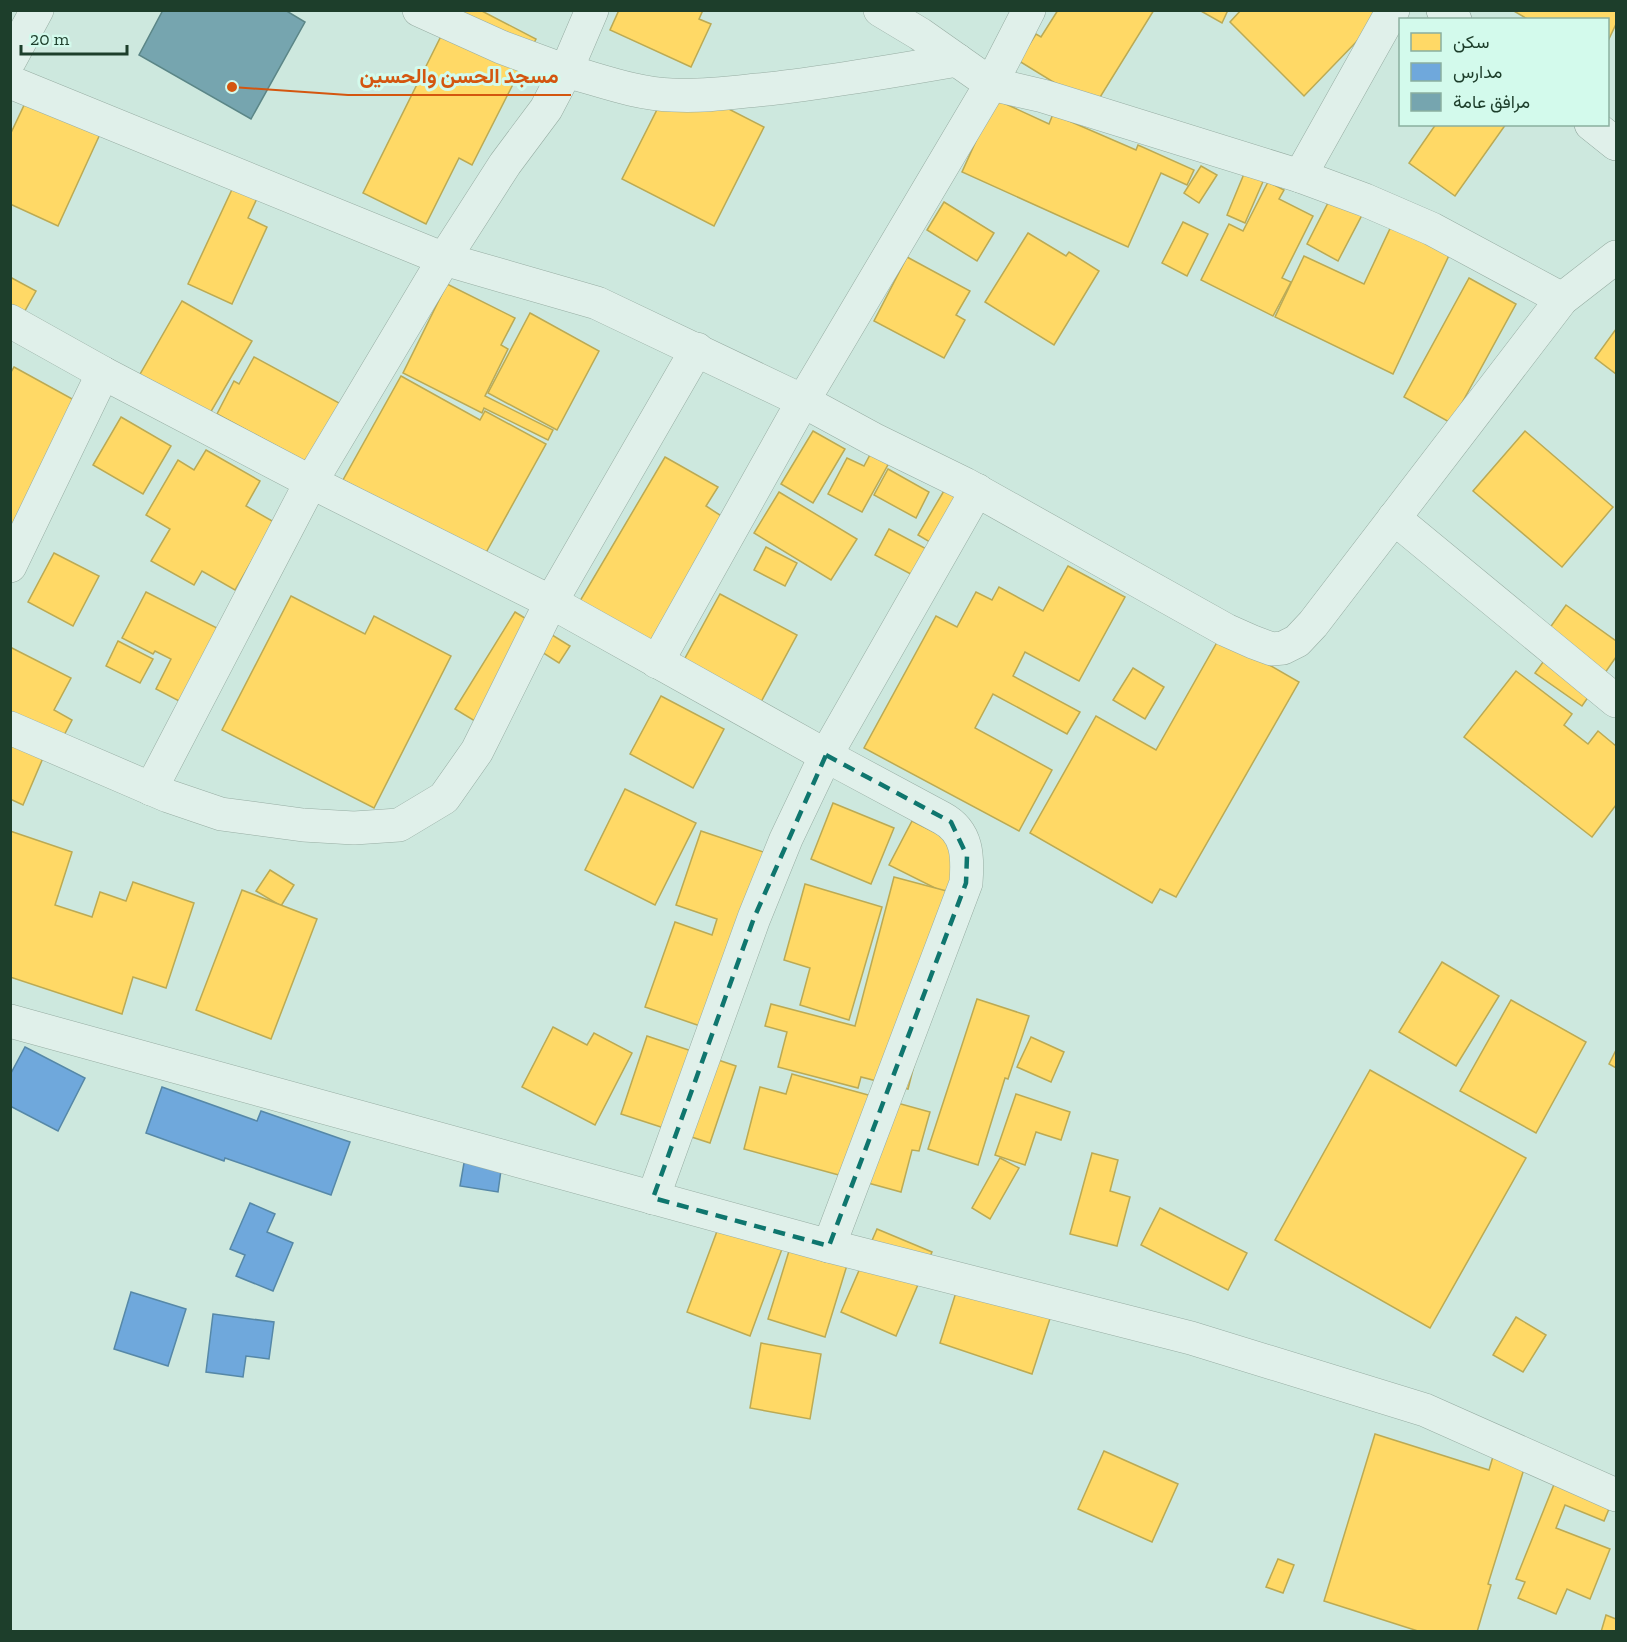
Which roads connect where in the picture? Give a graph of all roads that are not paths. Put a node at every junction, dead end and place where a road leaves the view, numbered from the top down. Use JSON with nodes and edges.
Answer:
{"nodes":[{"id":1,"x":419,"y":10,"type":"edge"},
{"id":2,"x":592,"y":10,"type":"edge"},
{"id":3,"x":880,"y":10,"type":"edge"},
{"id":4,"x":1029,"y":10,"type":"edge"},
{"id":5,"x":1393,"y":10,"type":"edge"},
{"id":6,"x":957,"y":60,"type":"junction"},
{"id":7,"x":566,"y":71,"type":"junction"},
{"id":8,"x":10,"y":82,"type":"edge"},
{"id":9,"x":991,"y":84,"type":"junction"},
{"id":10,"x":1594,"y":126,"type":"edge"},
{"id":11,"x":1617,"y":144,"type":"edge"},
{"id":12,"x":1300,"y":176,"type":"junction"},
{"id":13,"x":1617,"y":257,"type":"edge"},
{"id":14,"x":444,"y":259,"type":"junction"},
{"id":15,"x":1562,"y":299,"type":"junction"},
{"id":16,"x":10,"y":321,"type":"edge"},
{"id":17,"x":697,"y":350,"type":"junction"},
{"id":18,"x":103,"y":373,"type":"junction"},
{"id":19,"x":803,"y":401,"type":"junction"},
{"id":20,"x":311,"y":482,"type":"junction"},
{"id":21,"x":977,"y":490,"type":"junction"},
{"id":22,"x":1394,"y":518,"type":"junction"},
{"id":23,"x":10,"y":566,"type":"edge"},
{"id":24,"x":551,"y":602,"type":"junction"},
{"id":25,"x":657,"y":662,"type":"junction"},
{"id":26,"x":1617,"y":701,"type":"edge"},
{"id":27,"x":10,"y":728,"type":"edge"},
{"id":28,"x":826,"y":755,"type":"junction"},
{"id":29,"x":151,"y":789,"type":"junction"},
{"id":30,"x":10,"y":1021,"type":"edge"},
{"id":31,"x":653,"y":1198,"type":"junction"},
{"id":32,"x":830,"y":1246,"type":"junction"},
{"id":33,"x":1617,"y":1495,"type":"edge"}],
"edges":[{"from":1,"to":7,"type":"street"},
{"from":2,"to":7,"type":"street"},
{"from":3,"to":6,"type":"street"},
{"from":4,"to":9,"type":"street"},
{"from":5,"to":12,"type":"street"},
{"from":6,"to":7,"type":"street"},
{"from":6,"to":9,"type":"street"},
{"from":7,"to":14,"type":"street"},
{"from":8,"to":14,"type":"street"},
{"from":9,"to":12,"type":"street"},
{"from":9,"to":19,"type":"street"},
{"from":10,"to":11,"type":"street"},
{"from":12,"to":15,"type":"street"},
{"from":13,"to":15,"type":"street"},
{"from":14,"to":17,"type":"street"},
{"from":14,"to":20,"type":"street"},
{"from":15,"to":22,"type":"street"},
{"from":16,"to":18,"type":"street"},
{"from":17,"to":19,"type":"street"},
{"from":17,"to":24,"type":"street"},
{"from":18,"to":20,"type":"street"},
{"from":18,"to":23,"type":"street"},
{"from":19,"to":21,"type":"street"},
{"from":19,"to":25,"type":"street"},
{"from":20,"to":24,"type":"street"},
{"from":20,"to":29,"type":"street"},
{"from":21,"to":22,"type":"street"},
{"from":21,"to":28,"type":"street"},
{"from":22,"to":26,"type":"street"},
{"from":24,"to":25,"type":"street"},
{"from":24,"to":29,"type":"street"},
{"from":25,"to":28,"type":"street"},
{"from":27,"to":29,"type":"street"},
{"from":28,"to":31,"type":"street"},
{"from":28,"to":32,"type":"street"},
{"from":30,"to":31,"type":"street"},
{"from":31,"to":32,"type":"street"},
{"from":32,"to":33,"type":"street"}]}
